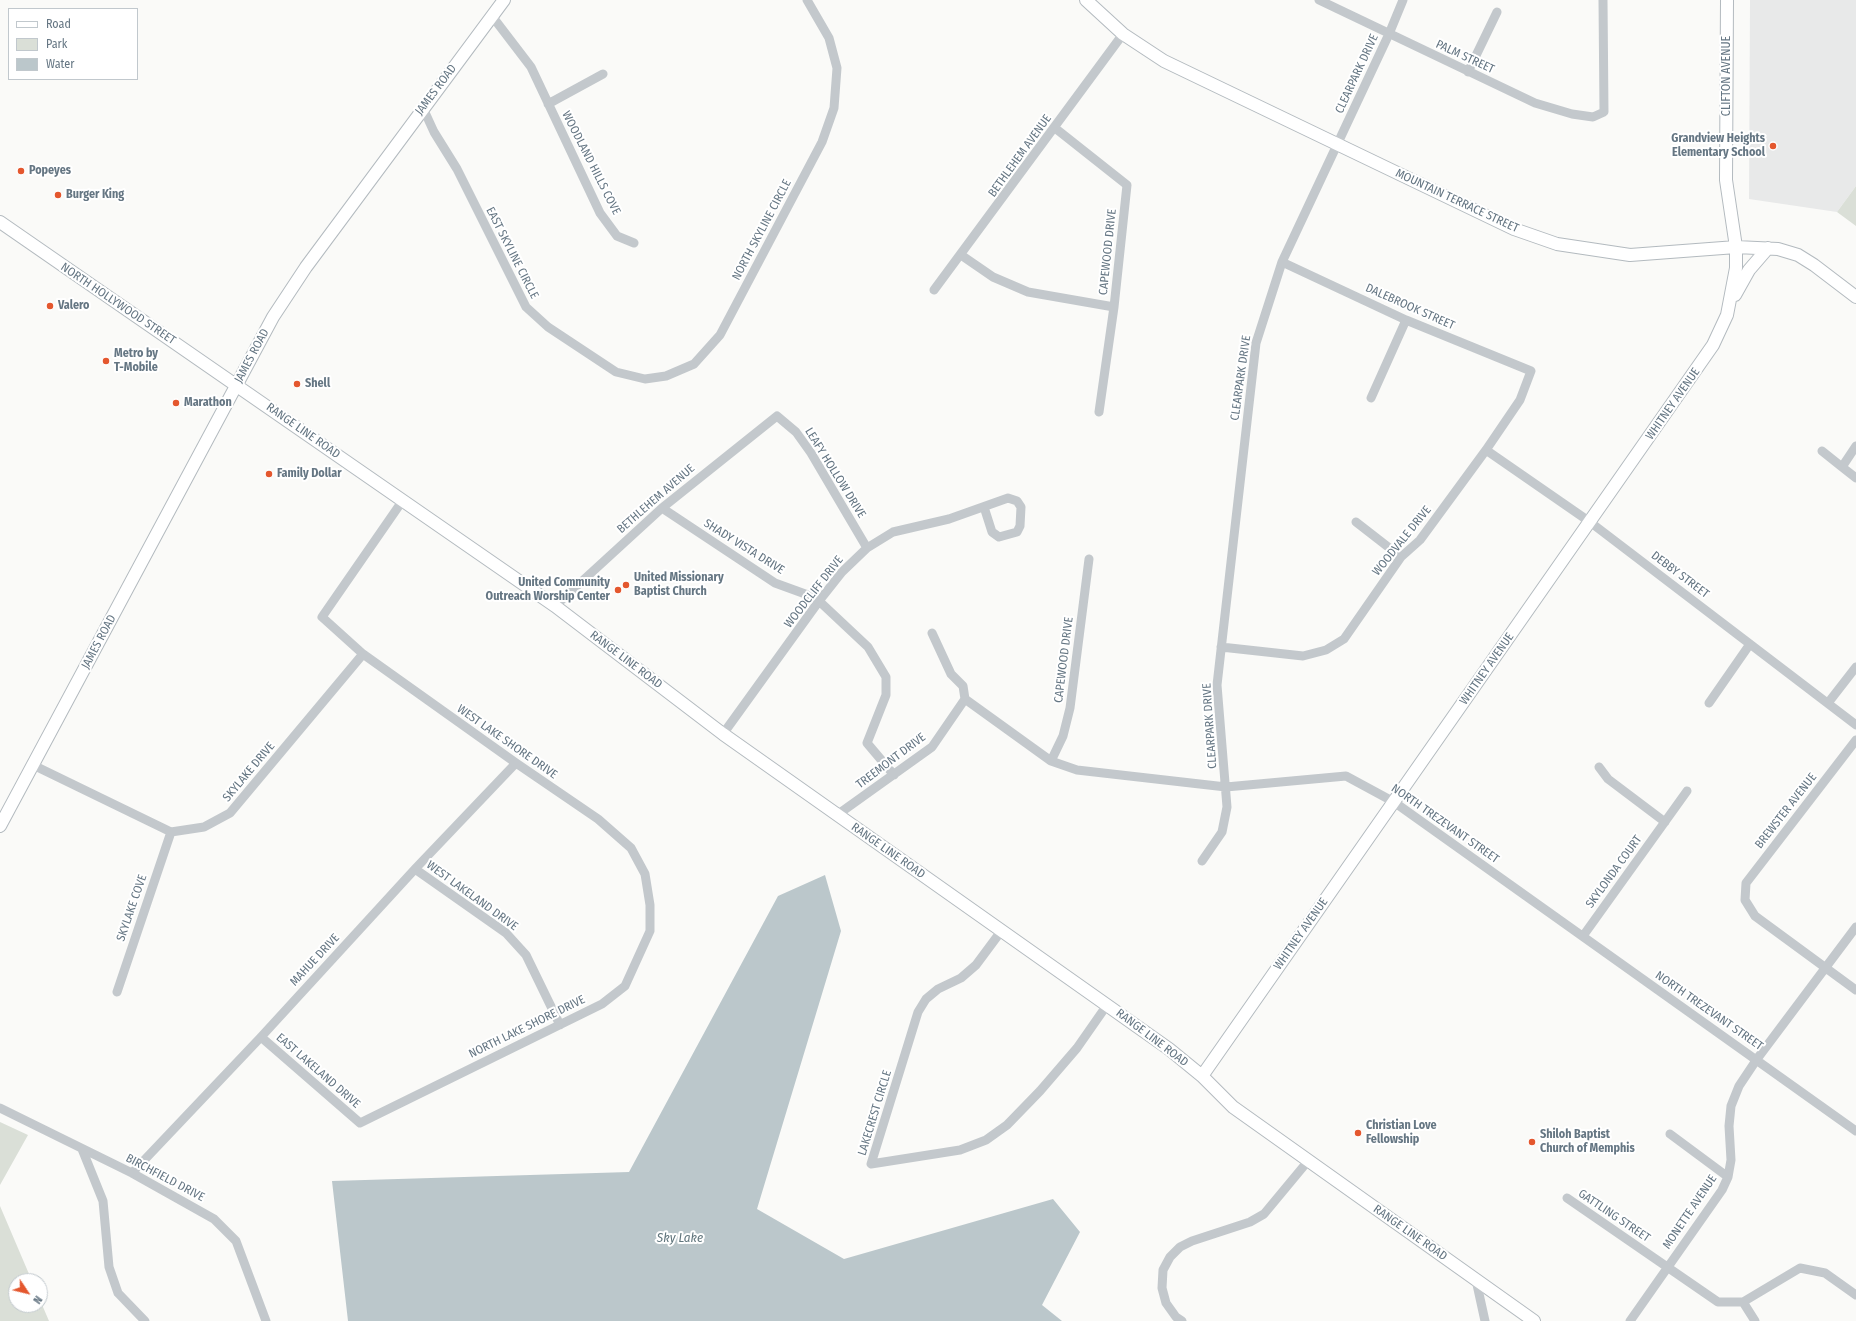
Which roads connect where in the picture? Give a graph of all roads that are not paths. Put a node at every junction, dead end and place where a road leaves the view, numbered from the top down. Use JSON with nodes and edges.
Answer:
{"nodes":[{"id":1,"x":504,"y":0,"type":"edge"},
{"id":2,"x":807,"y":0,"type":"edge"},
{"id":3,"x":1086,"y":0,"type":"edge"},
{"id":4,"x":1320,"y":0,"type":"edge"},
{"id":5,"x":1402,"y":0,"type":"edge"},
{"id":6,"x":1603,"y":0,"type":"edge"},
{"id":7,"x":1727,"y":0,"type":"edge"},
{"id":8,"x":1497,"y":12,"type":"dead end"},
{"id":9,"x":492,"y":16,"type":"junction"},
{"id":10,"x":1123,"y":34,"type":"junction"},
{"id":11,"x":1389,"y":34,"type":"junction"},
{"id":12,"x":1468,"y":72,"type":"junction"},
{"id":13,"x":603,"y":74,"type":"dead end"},
{"id":14,"x":548,"y":104,"type":"junction"},
{"id":15,"x":423,"y":108,"type":"junction"},
{"id":16,"x":1055,"y":128,"type":"junction"},
{"id":17,"x":1337,"y":144,"type":"junction"},
{"id":18,"x":0,"y":222,"type":"edge"},
{"id":19,"x":634,"y":243,"type":"dead end"},
{"id":20,"x":1736,"y":247,"type":"junction"},
{"id":21,"x":1768,"y":248,"type":"junction"},
{"id":22,"x":961,"y":255,"type":"junction"},
{"id":23,"x":1282,"y":262,"type":"junction"},
{"id":24,"x":934,"y":290,"type":"dead end"},
{"id":25,"x":1856,"y":297,"type":"edge"},
{"id":26,"x":1729,"y":306,"type":"junction"},
{"id":27,"x":1114,"y":307,"type":"junction"},
{"id":28,"x":1406,"y":320,"type":"junction"},
{"id":29,"x":1530,"y":370,"type":"joint"},
{"id":30,"x":666,"y":376,"type":"joint"},
{"id":31,"x":237,"y":385,"type":"junction"},
{"id":32,"x":1371,"y":398,"type":"dead end"},
{"id":33,"x":1099,"y":412,"type":"dead end"},
{"id":34,"x":777,"y":416,"type":"joint"},
{"id":35,"x":1856,"y":446,"type":"edge"},
{"id":36,"x":1486,"y":450,"type":"junction"},
{"id":37,"x":1822,"y":451,"type":"dead end"},
{"id":38,"x":1842,"y":466,"type":"junction"},
{"id":39,"x":1856,"y":478,"type":"edge"},
{"id":40,"x":403,"y":500,"type":"junction"},
{"id":41,"x":984,"y":507,"type":"junction"},
{"id":42,"x":662,"y":508,"type":"junction"},
{"id":43,"x":1356,"y":522,"type":"dead end"},
{"id":44,"x":1590,"y":522,"type":"junction"},
{"id":45,"x":867,"y":548,"type":"junction"},
{"id":46,"x":1402,"y":557,"type":"junction"},
{"id":47,"x":1089,"y":559,"type":"dead end"},
{"id":48,"x":819,"y":601,"type":"junction"},
{"id":49,"x":555,"y":606,"type":"junction"},
{"id":50,"x":932,"y":633,"type":"dead end"},
{"id":51,"x":1750,"y":644,"type":"junction"},
{"id":52,"x":1222,"y":646,"type":"junction"},
{"id":53,"x":363,"y":654,"type":"junction"},
{"id":54,"x":1856,"y":667,"type":"edge"},
{"id":55,"x":965,"y":699,"type":"junction"},
{"id":56,"x":1710,"y":703,"type":"dead end"},
{"id":57,"x":1828,"y":703,"type":"junction"},
{"id":58,"x":1856,"y":725,"type":"edge"},
{"id":59,"x":723,"y":734,"type":"junction"},
{"id":60,"x":1856,"y":740,"type":"edge"},
{"id":61,"x":1051,"y":760,"type":"junction"},
{"id":62,"x":516,"y":763,"type":"junction"},
{"id":63,"x":33,"y":765,"type":"junction"},
{"id":64,"x":1599,"y":767,"type":"dead end"},
{"id":65,"x":894,"y":775,"type":"junction"},
{"id":66,"x":1226,"y":787,"type":"junction"},
{"id":67,"x":1687,"y":791,"type":"dead end"},
{"id":68,"x":1394,"y":802,"type":"junction"},
{"id":69,"x":837,"y":815,"type":"junction"},
{"id":70,"x":1665,"y":822,"type":"junction"},
{"id":71,"x":0,"y":826,"type":"edge"},
{"id":72,"x":171,"y":832,"type":"junction"},
{"id":73,"x":1202,"y":861,"type":"dead end"},
{"id":74,"x":416,"y":869,"type":"junction"},
{"id":75,"x":650,"y":905,"type":"joint"},
{"id":76,"x":1856,"y":927,"type":"edge"},
{"id":77,"x":1002,"y":930,"type":"junction"},
{"id":78,"x":1583,"y":936,"type":"junction"},
{"id":79,"x":1826,"y":967,"type":"junction"},
{"id":80,"x":1856,"y":990,"type":"edge"},
{"id":81,"x":117,"y":992,"type":"dead end"},
{"id":82,"x":1106,"y":1004,"type":"junction"},
{"id":83,"x":560,"y":1025,"type":"junction"},
{"id":84,"x":261,"y":1037,"type":"junction"},
{"id":85,"x":1757,"y":1059,"type":"junction"},
{"id":86,"x":1202,"y":1076,"type":"junction"},
{"id":87,"x":0,"y":1108,"type":"edge"},
{"id":88,"x":360,"y":1123,"type":"joint"},
{"id":89,"x":1856,"y":1131,"type":"edge"},
{"id":90,"x":1670,"y":1134,"type":"dead end"},
{"id":91,"x":82,"y":1149,"type":"junction"},
{"id":92,"x":1308,"y":1161,"type":"junction"},
{"id":93,"x":132,"y":1174,"type":"junction"},
{"id":94,"x":1728,"y":1177,"type":"junction"},
{"id":95,"x":1567,"y":1198,"type":"dead end"},
{"id":96,"x":1668,"y":1267,"type":"junction"},
{"id":97,"x":1476,"y":1280,"type":"junction"},
{"id":98,"x":1856,"y":1295,"type":"edge"},
{"id":99,"x":1743,"y":1302,"type":"junction"},
{"id":100,"x":145,"y":1321,"type":"edge"},
{"id":101,"x":266,"y":1321,"type":"edge"},
{"id":102,"x":1182,"y":1321,"type":"edge"},
{"id":103,"x":1485,"y":1321,"type":"edge"},
{"id":104,"x":1534,"y":1321,"type":"edge"},
{"id":105,"x":1630,"y":1321,"type":"edge"},
{"id":106,"x":1755,"y":1321,"type":"edge"}],
"edges":[{"from":1,"to":9,"type":"main road","name":"JAMES ROAD"},
{"from":2,"to":30,"type":"street","name":"NORTH SKYLINE CIRCLE"},
{"from":3,"to":10,"type":"main road","name":"MOUNTAIN TERRACE STREET"},
{"from":4,"to":11,"type":"street","name":"PALM STREET"},
{"from":5,"to":11,"type":"street","name":"CLEARPARK DRIVE"},
{"from":6,"to":12,"type":"street","name":"PALM STREET"},
{"from":7,"to":20,"type":"main road","name":"CLIFTON AVENUE"},
{"from":8,"to":12,"type":"street"},
{"from":9,"to":14,"type":"street","name":"WOODLAND HILLS COVE"},
{"from":9,"to":15,"type":"main road","name":"JAMES ROAD"},
{"from":10,"to":16,"type":"street","name":"BETHLEHEM AVENUE"},
{"from":10,"to":17,"type":"main road","name":"MOUNTAIN TERRACE STREET"},
{"from":11,"to":12,"type":"street","name":"PALM STREET"},
{"from":11,"to":17,"type":"street","name":"CLEARPARK DRIVE"},
{"from":13,"to":14,"type":"street","name":"WOODLAND HILLS COVE"},
{"from":14,"to":19,"type":"street","name":"WOODLAND HILLS COVE"},
{"from":15,"to":30,"type":"street","name":"EAST SKYLINE CIRCLE"},
{"from":15,"to":31,"type":"main road","name":"JAMES ROAD"},
{"from":16,"to":22,"type":"street","name":"BETHLEHEM AVENUE"},
{"from":16,"to":27,"type":"street","name":"CAPEWOOD DRIVE"},
{"from":17,"to":20,"type":"main road","name":"MOUNTAIN TERRACE STREET"},
{"from":17,"to":23,"type":"street","name":"CLEARPARK DRIVE"},
{"from":18,"to":31,"type":"main road","name":"NORTH HOLLYWOOD STREET"},
{"from":20,"to":21,"type":"main road","name":"MOUNTAIN TERRACE STREET"},
{"from":20,"to":26,"type":"main road","name":"WHITNEY AVENUE"},
{"from":21,"to":25,"type":"main road","name":"MOUNTAIN TERRACE STREET"},
{"from":21,"to":26,"type":"main road"},
{"from":22,"to":24,"type":"street","name":"BETHLEHEM AVENUE"},
{"from":22,"to":27,"type":"street"},
{"from":23,"to":28,"type":"street","name":"DALEBROOK STREET"},
{"from":23,"to":52,"type":"street","name":"CLEARPARK DRIVE"},
{"from":26,"to":44,"type":"main road","name":"WHITNEY AVENUE"},
{"from":27,"to":33,"type":"street","name":"CAPEWOOD DRIVE"},
{"from":28,"to":29,"type":"street","name":"DALEBROOK STREET"},
{"from":28,"to":32,"type":"street"},
{"from":29,"to":36,"type":"street","name":"WOODVALE DRIVE"},
{"from":31,"to":40,"type":"main road","name":"RANGE LINE ROAD"},
{"from":31,"to":63,"type":"main road","name":"JAMES ROAD"},
{"from":34,"to":42,"type":"street","name":"BETHLEHEM AVENUE"},
{"from":34,"to":45,"type":"street","name":"LEAFY HOLLOW DRIVE"},
{"from":35,"to":38,"type":"street"},
{"from":36,"to":44,"type":"street","name":"DEBBY STREET"},
{"from":36,"to":46,"type":"street","name":"WOODVALE DRIVE"},
{"from":37,"to":38,"type":"street"},
{"from":38,"to":39,"type":"street"},
{"from":40,"to":49,"type":"main road","name":"RANGE LINE ROAD"},
{"from":40,"to":53,"type":"street","name":"WEST LAKE SHORE DRIVE"},
{"from":41,"to":41,"type":"street","name":"WOODCLIFF DRIVE"},
{"from":41,"to":45,"type":"street","name":"WOODCLIFF DRIVE"},
{"from":42,"to":48,"type":"street","name":"SHADY VISTA DRIVE"},
{"from":42,"to":49,"type":"street","name":"BETHLEHEM AVENUE"},
{"from":43,"to":46,"type":"street"},
{"from":44,"to":51,"type":"street","name":"DEBBY STREET"},
{"from":44,"to":68,"type":"main road","name":"WHITNEY AVENUE"},
{"from":45,"to":48,"type":"street","name":"WOODCLIFF DRIVE"},
{"from":46,"to":52,"type":"street","name":"WOODVALE DRIVE"},
{"from":47,"to":61,"type":"street","name":"CAPEWOOD DRIVE"},
{"from":48,"to":59,"type":"street","name":"WOODCLIFF DRIVE"},
{"from":48,"to":65,"type":"street","name":"SHADY VISTA DRIVE"},
{"from":49,"to":59,"type":"main road","name":"RANGE LINE ROAD"},
{"from":50,"to":55,"type":"street"},
{"from":51,"to":56,"type":"street"},
{"from":51,"to":57,"type":"street","name":"DEBBY STREET"},
{"from":52,"to":66,"type":"street","name":"CLEARPARK DRIVE"},
{"from":53,"to":62,"type":"street","name":"WEST LAKE SHORE DRIVE"},
{"from":53,"to":72,"type":"street","name":"SKYLAKE DRIVE"},
{"from":54,"to":57,"type":"street"},
{"from":55,"to":61,"type":"street","name":"NORTH TREZEVANT STREET"},
{"from":55,"to":65,"type":"street","name":"TREEMONT DRIVE"},
{"from":57,"to":58,"type":"street","name":"DEBBY STREET"},
{"from":59,"to":69,"type":"main road","name":"RANGE LINE ROAD"},
{"from":60,"to":79,"type":"street","name":"BREWSTER AVENUE"},
{"from":61,"to":66,"type":"street","name":"NORTH TREZEVANT STREET"},
{"from":62,"to":74,"type":"street","name":"MAHUE DRIVE"},
{"from":62,"to":75,"type":"street","name":"WEST LAKE SHORE DRIVE"},
{"from":63,"to":71,"type":"main road","name":"JAMES ROAD"},
{"from":63,"to":72,"type":"street"},
{"from":64,"to":70,"type":"street"},
{"from":65,"to":69,"type":"street","name":"TREEMONT DRIVE"},
{"from":66,"to":68,"type":"street","name":"NORTH TREZEVANT STREET"},
{"from":66,"to":73,"type":"street","name":"CLEARPARK DRIVE"},
{"from":67,"to":70,"type":"street","name":"SKYLONDA COURT"},
{"from":68,"to":78,"type":"street","name":"NORTH TREZEVANT STREET"},
{"from":68,"to":86,"type":"main road","name":"WHITNEY AVENUE"},
{"from":69,"to":77,"type":"main road","name":"RANGE LINE ROAD"},
{"from":70,"to":78,"type":"street","name":"SKYLONDA COURT"},
{"from":72,"to":81,"type":"street","name":"SKYLAKE COVE"},
{"from":74,"to":83,"type":"street","name":"WEST LAKELAND DRIVE"},
{"from":74,"to":84,"type":"street","name":"MAHUE DRIVE"},
{"from":75,"to":83,"type":"street","name":"NORTH LAKE SHORE DRIVE"},
{"from":76,"to":79,"type":"street","name":"MONETTE AVENUE"},
{"from":77,"to":82,"type":"main road","name":"RANGE LINE ROAD"},
{"from":77,"to":82,"type":"street","name":"LAKECREST CIRCLE"},
{"from":78,"to":85,"type":"street","name":"NORTH TREZEVANT STREET"},
{"from":79,"to":80,"type":"street"},
{"from":79,"to":85,"type":"street","name":"MONETTE AVENUE"},
{"from":82,"to":86,"type":"main road","name":"RANGE LINE ROAD"},
{"from":83,"to":88,"type":"street","name":"NORTH LAKE SHORE DRIVE"},
{"from":84,"to":88,"type":"street","name":"EAST LAKELAND DRIVE"},
{"from":84,"to":93,"type":"street","name":"MAHUE DRIVE"},
{"from":85,"to":89,"type":"street","name":"NORTH TREZEVANT STREET"},
{"from":85,"to":94,"type":"street","name":"MONETTE AVENUE"},
{"from":86,"to":92,"type":"main road","name":"RANGE LINE ROAD"},
{"from":87,"to":91,"type":"street","name":"BIRCHFIELD DRIVE"},
{"from":90,"to":94,"type":"street"},
{"from":91,"to":93,"type":"street","name":"BIRCHFIELD DRIVE"},
{"from":91,"to":100,"type":"street"},
{"from":92,"to":97,"type":"main road","name":"RANGE LINE ROAD"},
{"from":92,"to":102,"type":"street"},
{"from":93,"to":101,"type":"street","name":"BIRCHFIELD DRIVE"},
{"from":94,"to":96,"type":"street","name":"MONETTE AVENUE"},
{"from":95,"to":96,"type":"street","name":"GATTLING STREET"},
{"from":96,"to":99,"type":"street","name":"GATTLING STREET"},
{"from":96,"to":105,"type":"street","name":"MONETTE AVENUE"},
{"from":97,"to":103,"type":"street"},
{"from":97,"to":104,"type":"main road","name":"RANGE LINE ROAD"},
{"from":98,"to":99,"type":"street"},
{"from":99,"to":106,"type":"street"}]}
